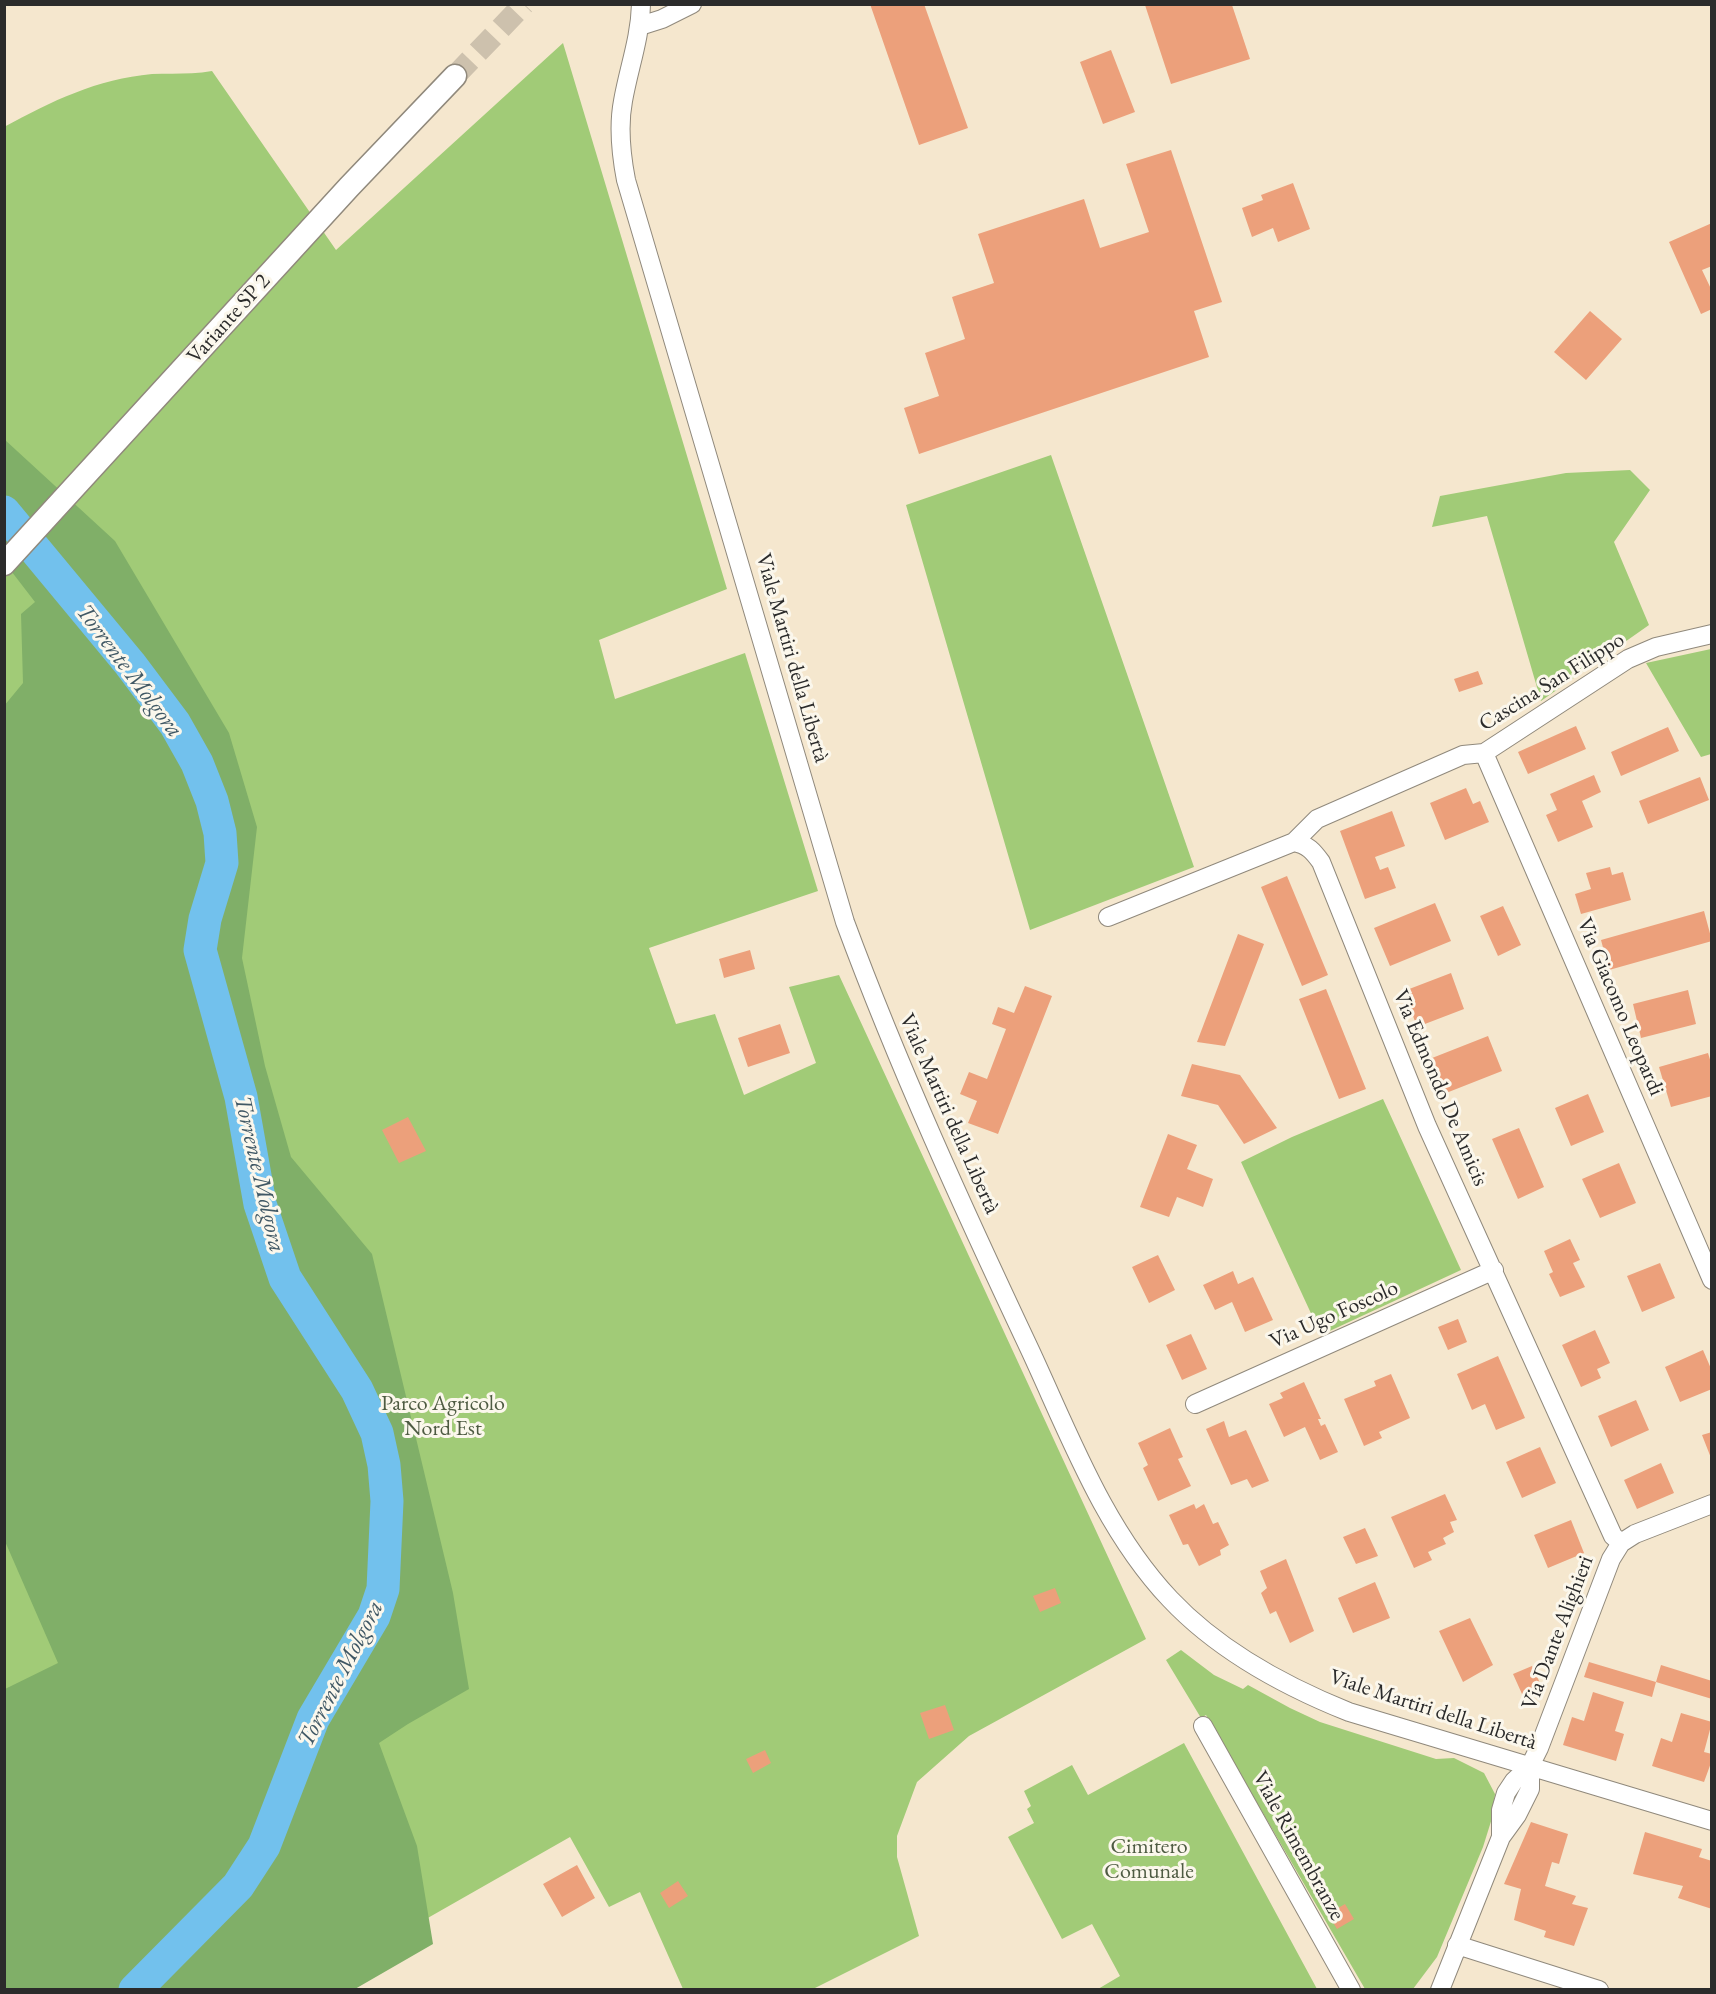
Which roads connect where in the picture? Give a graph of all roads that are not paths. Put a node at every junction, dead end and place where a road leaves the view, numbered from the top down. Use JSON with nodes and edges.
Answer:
{"nodes":[{"id":1,"x":641,"y":4,"type":"edge"},
{"id":2,"x":692,"y":4,"type":"edge"},
{"id":3,"x":640,"y":26,"type":"junction"},
{"id":4,"x":455,"y":76,"type":"tunnel mouth"},
{"id":5,"x":4,"y":564,"type":"edge"},
{"id":6,"x":1712,"y":634,"type":"edge"},
{"id":7,"x":1484,"y":753,"type":"junction"},
{"id":8,"x":1294,"y":842,"type":"junction"},
{"id":9,"x":1108,"y":917,"type":"dead end"},
{"id":10,"x":1494,"y":1270,"type":"junction"},
{"id":11,"x":1712,"y":1280,"type":"edge"},
{"id":12,"x":1195,"y":1404,"type":"dead end"},
{"id":13,"x":1712,"y":1504,"type":"edge"},
{"id":14,"x":1621,"y":1543,"type":"junction"},
{"id":15,"x":1203,"y":1726,"type":"dead end"},
{"id":16,"x":1530,"y":1766,"type":"junction"},
{"id":17,"x":1712,"y":1821,"type":"edge"},
{"id":18,"x":1457,"y":1945,"type":"junction"},
{"id":19,"x":1439,"y":1985,"type":"edge"},
{"id":20,"x":1351,"y":1989,"type":"edge"},
{"id":21,"x":1599,"y":1989,"type":"edge"}],
"edges":[{"from":1,"to":3,"type":"street","name":"Viale Martiri della Libertà"},
{"from":2,"to":3,"type":"street"},
{"from":3,"to":16,"type":"street","name":"Viale Martiri della Libertà"},
{"from":4,"to":5,"type":"main road","name":"Variante SP 2"},
{"from":6,"to":7,"type":"street","name":"Cascina San Filippo"},
{"from":7,"to":8,"type":"street","name":"Cascina San Filippo"},
{"from":7,"to":11,"type":"street","name":"Via Giacomo Leopardi"},
{"from":8,"to":9,"type":"street"},
{"from":8,"to":10,"type":"street","name":"Via Edmondo De Amicis"},
{"from":10,"to":12,"type":"street","name":"Via Ugo Foscolo"},
{"from":10,"to":14,"type":"street","name":"Via Edmondo De Amicis"},
{"from":13,"to":14,"type":"street","name":"Via Dante Alighieri"},
{"from":14,"to":16,"type":"street","name":"Via Dante Alighieri"},
{"from":15,"to":20,"type":"street","name":"Viale Rimembranze"},
{"from":16,"to":17,"type":"street","name":"Viale Martiri della Libertà"},
{"from":16,"to":18,"type":"street","name":"Via Dante Alighieri"},
{"from":18,"to":19,"type":"street","name":"Via Dante Alighieri"},
{"from":18,"to":21,"type":"street"}]}
